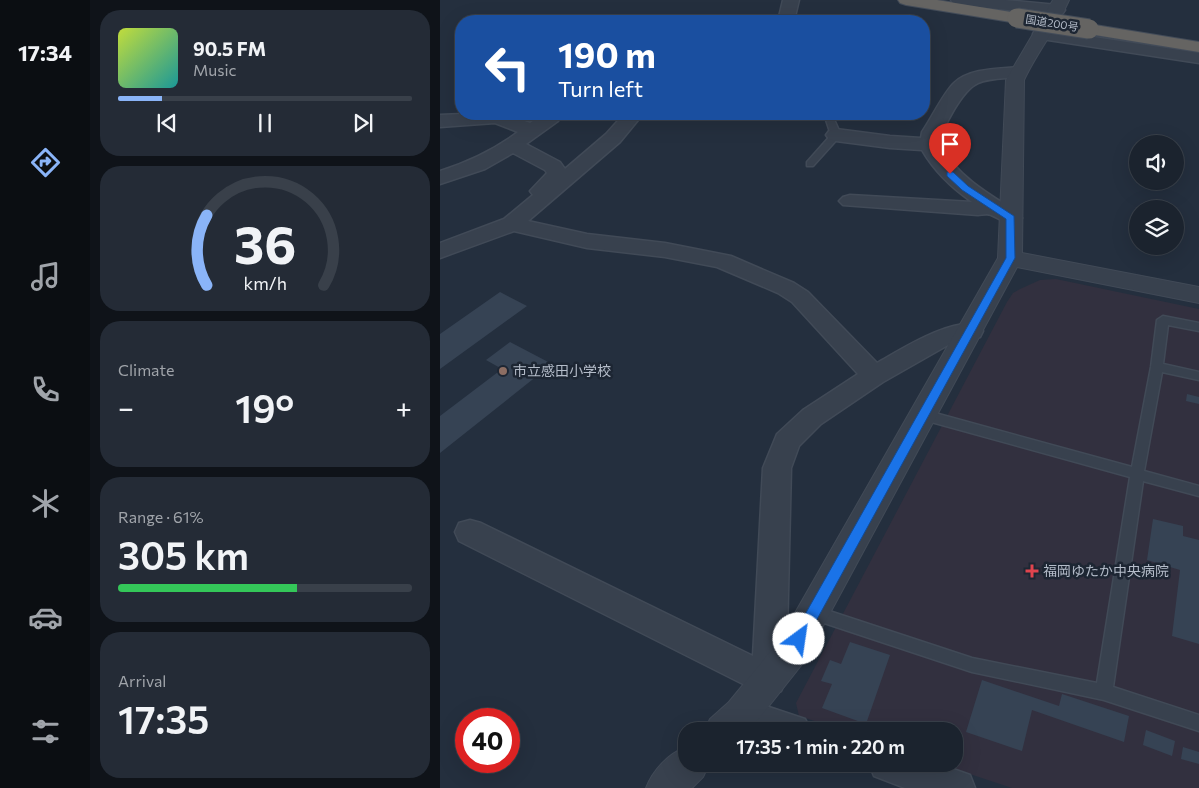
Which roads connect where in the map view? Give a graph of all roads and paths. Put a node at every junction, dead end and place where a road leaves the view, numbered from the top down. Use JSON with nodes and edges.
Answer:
{"nodes":[{"id":1,"x":791,"y":0,"type":"edge"},
{"id":2,"x":906,"y":0,"type":"edge"},
{"id":3,"x":959,"y":0,"type":"edge"},
{"id":4,"x":1056,"y":3,"type":"edge"},
{"id":5,"x":787,"y":15,"type":"edge"},
{"id":6,"x":1041,"y":34,"type":"junction"},
{"id":7,"x":1199,"y":47,"type":"edge"},
{"id":8,"x":1199,"y":58,"type":"edge"},
{"id":9,"x":1018,"y":72,"type":"junction"},
{"id":10,"x":455,"y":120,"type":"edge"},
{"id":11,"x":504,"y":120,"type":"edge"},
{"id":12,"x":546,"y":120,"type":"edge"},
{"id":13,"x":629,"y":120,"type":"edge"},
{"id":14,"x":830,"y":120,"type":"edge"},
{"id":15,"x":440,"y":121,"type":"edge"},
{"id":16,"x":532,"y":131,"type":"junction"},
{"id":17,"x":836,"y":135,"type":"junction"},
{"id":18,"x":929,"y":144,"type":"junction"},
{"id":19,"x":513,"y":145,"type":"junction"},
{"id":20,"x":810,"y":164,"type":"dead end"},
{"id":21,"x":440,"y":178,"type":"edge"},
{"id":22,"x":850,"y":201,"type":"dead end"},
{"id":23,"x":1002,"y":213,"type":"junction"},
{"id":24,"x":512,"y":224,"type":"junction"},
{"id":25,"x":440,"y":251,"type":"edge"},
{"id":26,"x":1010,"y":258,"type":"junction"},
{"id":27,"x":1199,"y":296,"type":"edge"},
{"id":28,"x":1199,"y":327,"type":"edge"},
{"id":29,"x":971,"y":331,"type":"junction"},
{"id":30,"x":1156,"y":367,"type":"junction"},
{"id":31,"x":874,"y":376,"type":"junction"},
{"id":32,"x":1199,"y":376,"type":"edge"},
{"id":33,"x":924,"y":415,"type":"junction"},
{"id":34,"x":1137,"y":474,"type":"junction"},
{"id":35,"x":1199,"y":491,"type":"edge"},
{"id":36,"x":470,"y":532,"type":"dead end"},
{"id":37,"x":814,"y":613,"type":"junction"},
{"id":38,"x":769,"y":680,"type":"junction"},
{"id":39,"x":1104,"y":692,"type":"junction"},
{"id":40,"x":733,"y":722,"type":"edge"},
{"id":41,"x":1199,"y":723,"type":"edge"},
{"id":42,"x":682,"y":772,"type":"edge"},
{"id":43,"x":910,"y":772,"type":"edge"},
{"id":44,"x":665,"y":788,"type":"edge"},
{"id":45,"x":957,"y":788,"type":"edge"}],
"edges":[{"from":1,"to":5,"type":"street"},
{"from":2,"to":7,"type":"highway","name":"国道200号","bridge":true},
{"from":3,"to":4,"type":"street"},
{"from":4,"to":6,"type":"street"},
{"from":6,"to":8,"type":"street"},
{"from":6,"to":9,"type":"street"},
{"from":9,"to":18,"type":"street"},
{"from":9,"to":23,"type":"street"},
{"from":10,"to":15,"type":"street"},
{"from":11,"to":16,"type":"street"},
{"from":12,"to":16,"type":"street"},
{"from":13,"to":24,"type":"street"},
{"from":14,"to":17,"type":"lane"},
{"from":16,"to":19,"type":"street"},
{"from":17,"to":18,"type":"street"},
{"from":17,"to":20,"type":"lane"},
{"from":18,"to":23,"type":"street"},
{"from":19,"to":21,"type":"street"},
{"from":19,"to":24,"type":"street"},
{"from":22,"to":23,"type":"street"},
{"from":23,"to":26,"type":"street"},
{"from":24,"to":25,"type":"street"},
{"from":24,"to":31,"type":"street"},
{"from":26,"to":27,"type":"street"},
{"from":26,"to":29,"type":"street"},
{"from":28,"to":30,"type":"lane"},
{"from":29,"to":31,"type":"street"},
{"from":29,"to":33,"type":"street"},
{"from":30,"to":32,"type":"lane"},
{"from":30,"to":34,"type":"lane"},
{"from":31,"to":38,"type":"street"},
{"from":33,"to":34,"type":"lane"},
{"from":33,"to":37,"type":"street"},
{"from":34,"to":35,"type":"lane"},
{"from":34,"to":39,"type":"lane"},
{"from":36,"to":38,"type":"street"},
{"from":37,"to":38,"type":"street"},
{"from":37,"to":39,"type":"lane"},
{"from":38,"to":40,"type":"street"},
{"from":39,"to":41,"type":"lane"},
{"from":42,"to":44,"type":"street"},
{"from":43,"to":45,"type":"street"}]}
